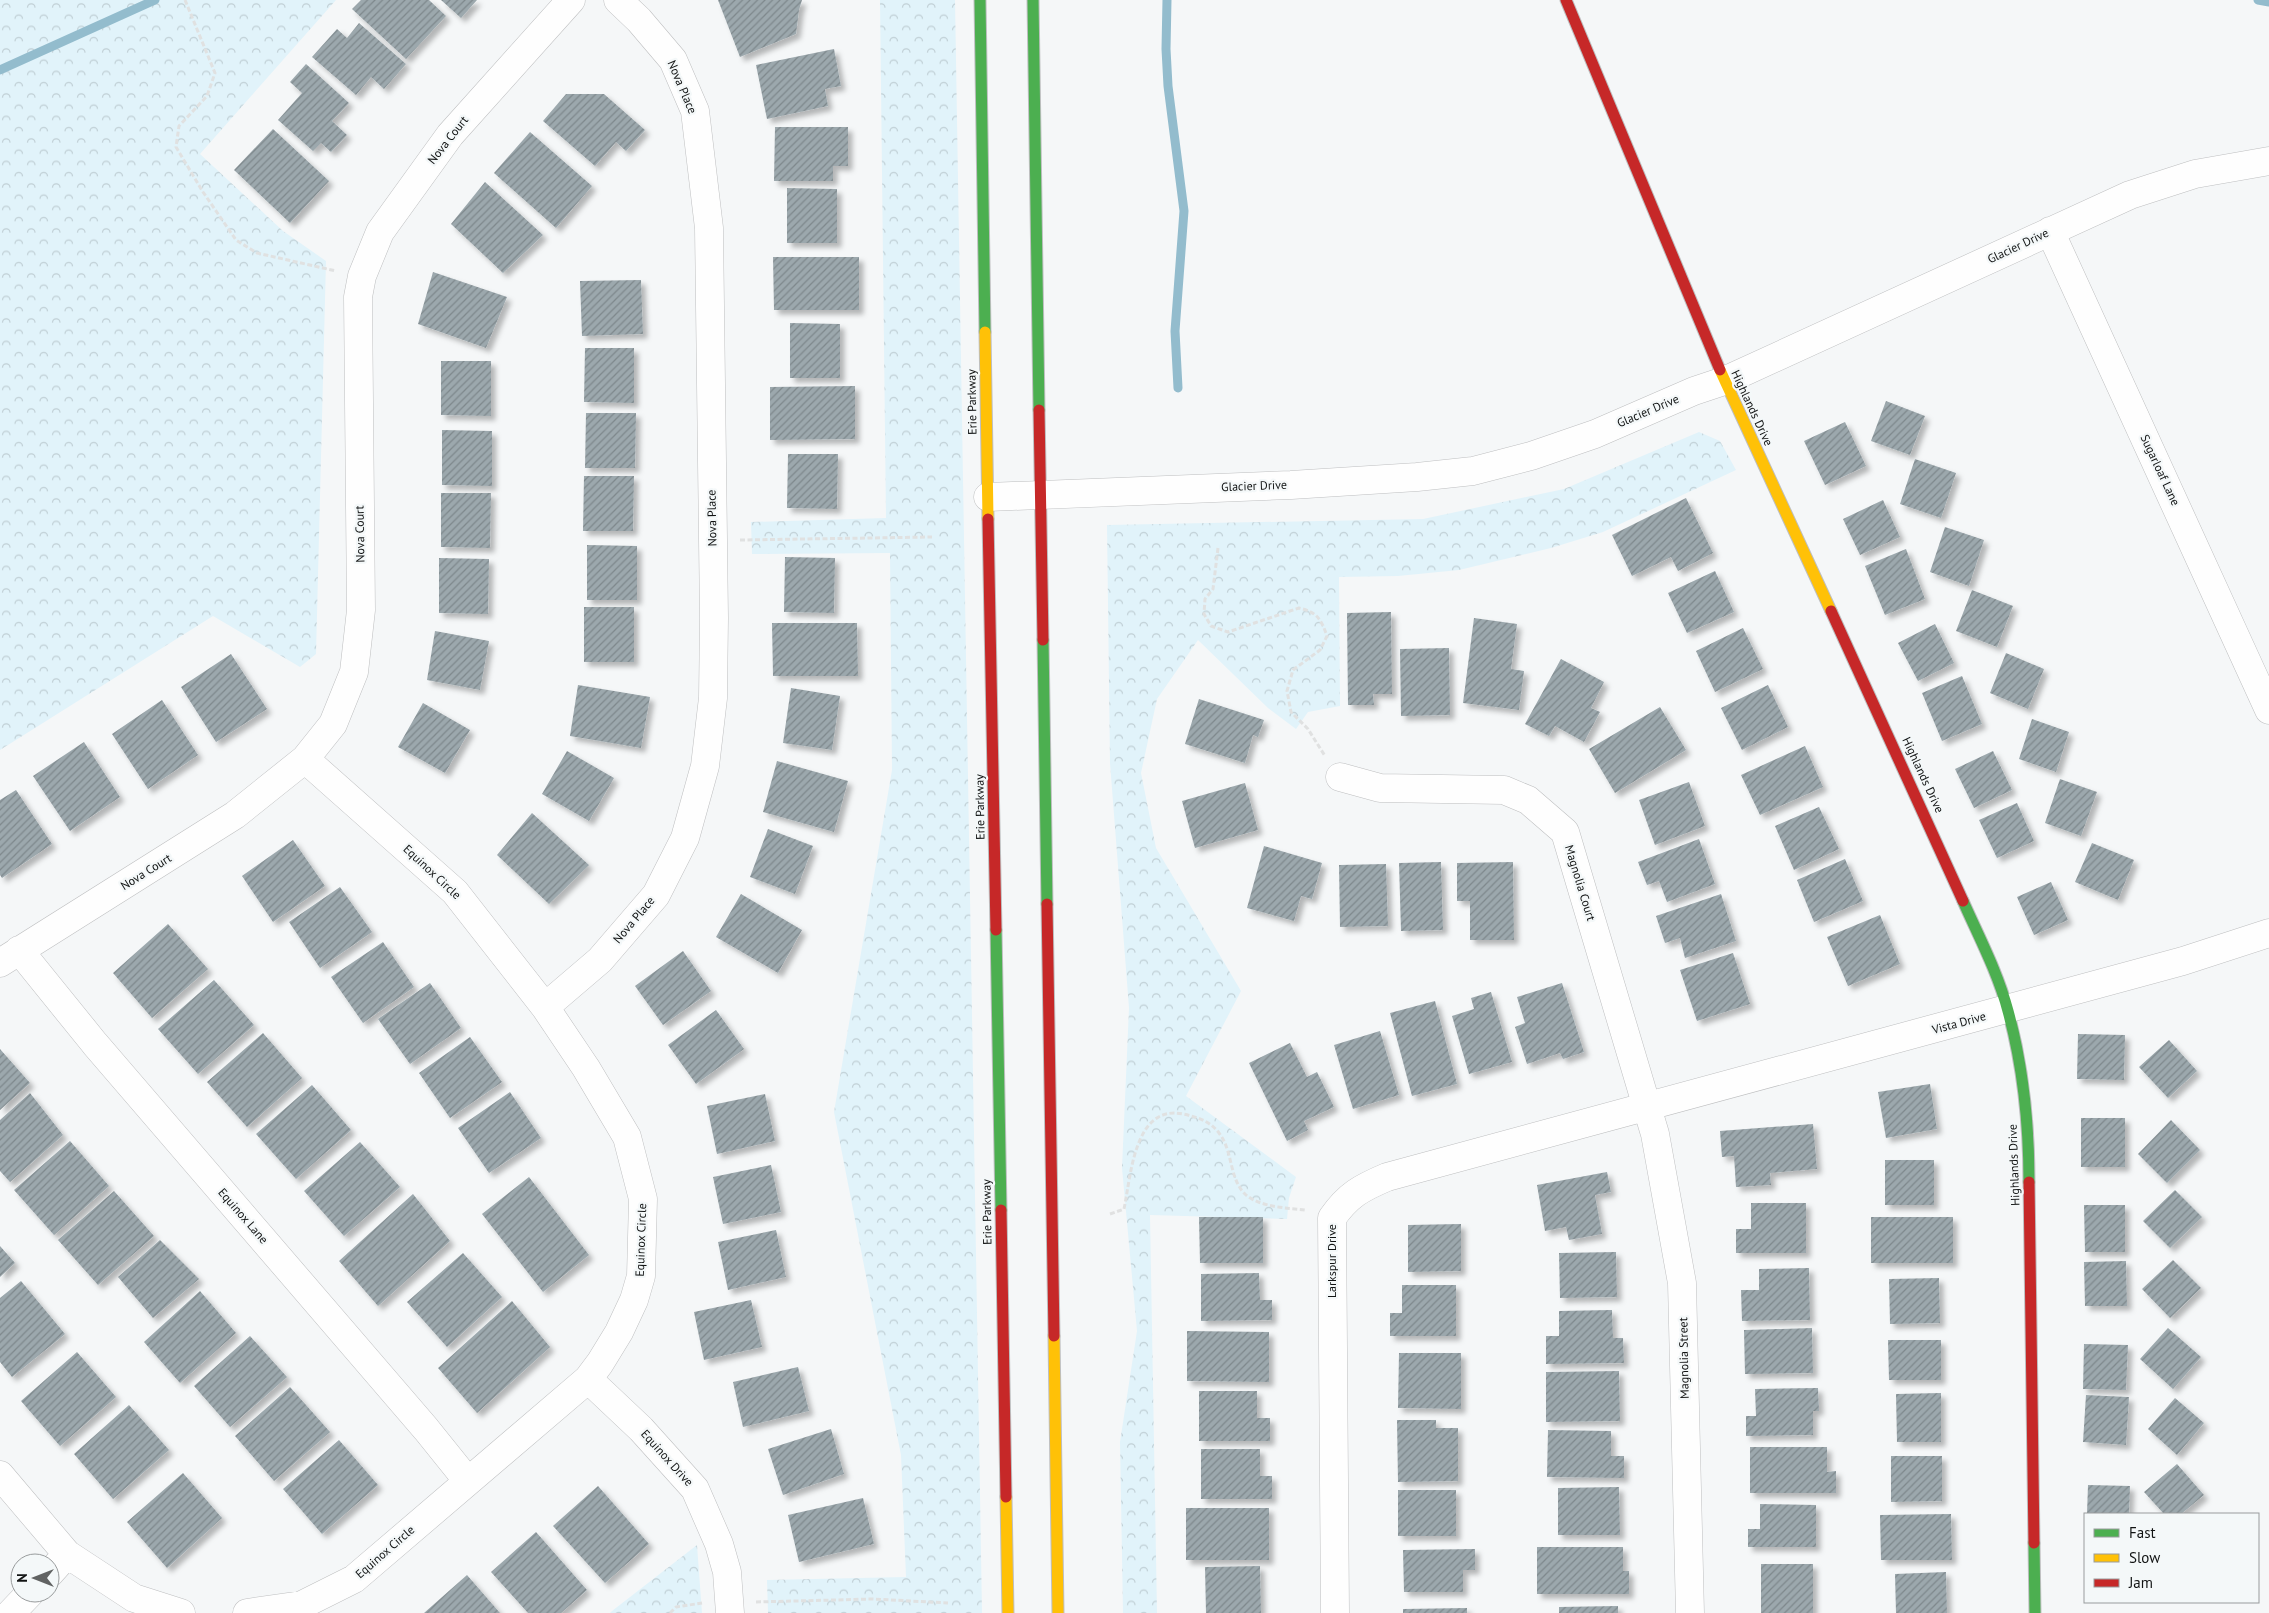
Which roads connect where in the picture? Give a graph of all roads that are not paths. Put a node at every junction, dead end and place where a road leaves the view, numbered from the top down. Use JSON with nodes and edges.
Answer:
{"nodes":[{"id":1,"x":571,"y":0,"type":"edge"},
{"id":2,"x":618,"y":0,"type":"edge"},
{"id":3,"x":980,"y":0,"type":"edge"},
{"id":4,"x":1033,"y":0,"type":"edge"},
{"id":5,"x":1566,"y":0,"type":"edge"},
{"id":6,"x":2269,"y":162,"type":"edge"},
{"id":7,"x":2050,"y":231,"type":"junction"},
{"id":8,"x":1724,"y":381,"type":"junction"},
{"id":9,"x":1040,"y":496,"type":"junction"},
{"id":10,"x":988,"y":497,"type":"junction"},
{"id":11,"x":2269,"y":710,"type":"edge"},
{"id":12,"x":305,"y":759,"type":"junction"},
{"id":13,"x":1340,"y":777,"type":"dead end"},
{"id":14,"x":2269,"y":933,"type":"edge"},
{"id":15,"x":10,"y":956,"type":"edge"},
{"id":16,"x":545,"y":1007,"type":"junction"},
{"id":17,"x":2008,"y":1010,"type":"junction"},
{"id":18,"x":1647,"y":1107,"type":"junction"},
{"id":19,"x":588,"y":1379,"type":"junction"},
{"id":20,"x":0,"y":1475,"type":"edge"},
{"id":21,"x":467,"y":1480,"type":"junction"},
{"id":22,"x":52,"y":1553,"type":"edge"},
{"id":23,"x":60,"y":1564,"type":"edge"},
{"id":24,"x":20,"y":1603,"type":"edge"},
{"id":25,"x":730,"y":1606,"type":"edge"},
{"id":26,"x":11,"y":1613,"type":"edge"},
{"id":27,"x":181,"y":1613,"type":"edge"},
{"id":28,"x":247,"y":1613,"type":"edge"},
{"id":29,"x":1008,"y":1613,"type":"edge"},
{"id":30,"x":1058,"y":1613,"type":"edge"},
{"id":31,"x":1335,"y":1613,"type":"edge"},
{"id":32,"x":1690,"y":1613,"type":"edge"},
{"id":33,"x":2035,"y":1613,"type":"edge"}],
"edges":[{"from":1,"to":12,"type":"street","name":"Nova Court"},
{"from":2,"to":16,"type":"street","name":"Nova Place"},
{"from":3,"to":10,"type":"main road","name":"Erie Parkway"},
{"from":4,"to":9,"type":"main road"},
{"from":5,"to":8,"type":"main road","name":"Highlands Drive"},
{"from":6,"to":7,"type":"street","name":"Glacier Drive"},
{"from":7,"to":8,"type":"street","name":"Glacier Drive"},
{"from":7,"to":11,"type":"street","name":"Sugarloaf Lane"},
{"from":8,"to":9,"type":"street","name":"Glacier Drive"},
{"from":8,"to":17,"type":"main road","name":"Highlands Drive"},
{"from":9,"to":10,"type":"street","name":"Glacier Drive"},
{"from":9,"to":30,"type":"main road"},
{"from":10,"to":29,"type":"main road","name":"Erie Parkway"},
{"from":12,"to":15,"type":"street","name":"Nova Court"},
{"from":12,"to":16,"type":"street","name":"Equinox Circle"},
{"from":13,"to":18,"type":"street","name":"Magnolia Court"},
{"from":14,"to":17,"type":"street","name":"Vista Drive"},
{"from":15,"to":21,"type":"street","name":"Equinox Lane"},
{"from":16,"to":19,"type":"street","name":"Equinox Circle"},
{"from":17,"to":18,"type":"street","name":"Vista Drive"},
{"from":17,"to":33,"type":"main road","name":"Highlands Drive"},
{"from":18,"to":31,"type":"street","name":"Larkspur Drive"},
{"from":18,"to":32,"type":"street","name":"Magnolia Street"},
{"from":19,"to":21,"type":"street","name":"Equinox Circle"},
{"from":19,"to":25,"type":"street","name":"Equinox Drive"},
{"from":20,"to":22,"type":"street"},
{"from":21,"to":28,"type":"street","name":"Equinox Circle"},
{"from":23,"to":27,"type":"street"},
{"from":24,"to":26,"type":"street"}]}
